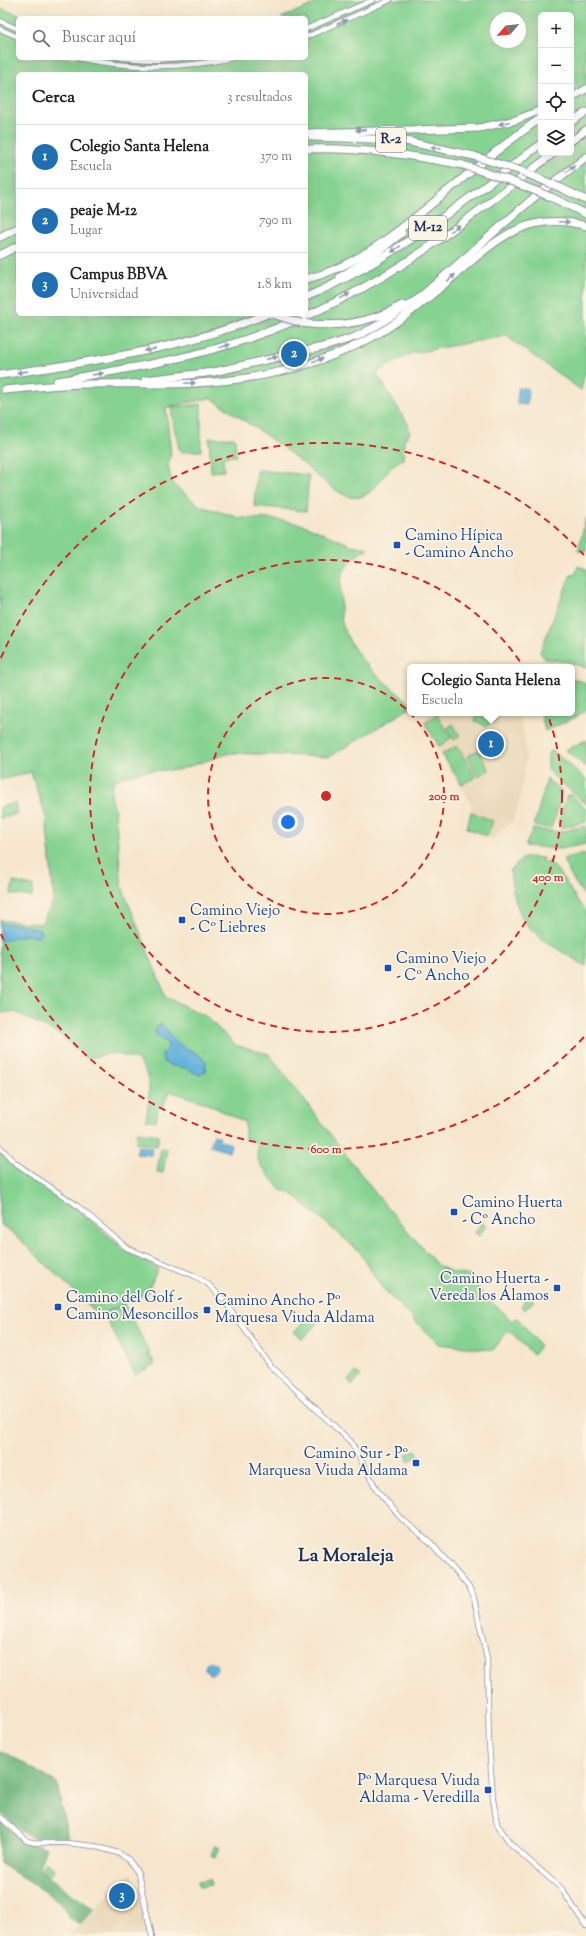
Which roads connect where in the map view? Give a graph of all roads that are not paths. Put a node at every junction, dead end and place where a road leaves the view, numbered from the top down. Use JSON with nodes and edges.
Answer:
{"nodes":[{"id":1,"x":373,"y":0,"type":"edge"},
{"id":2,"x":390,"y":0,"type":"edge"},
{"id":3,"x":0,"y":21,"type":"edge"},
{"id":4,"x":308,"y":28,"type":"edge"},
{"id":5,"x":0,"y":29,"type":"edge"},
{"id":6,"x":16,"y":29,"type":"edge"},
{"id":7,"x":16,"y":36,"type":"edge"},
{"id":8,"x":308,"y":36,"type":"edge"},
{"id":9,"x":87,"y":60,"type":"edge"},
{"id":10,"x":223,"y":60,"type":"edge"},
{"id":11,"x":586,"y":87,"type":"edge"},
{"id":12,"x":574,"y":93,"type":"edge"},
{"id":13,"x":574,"y":96,"type":"edge"},
{"id":14,"x":538,"y":111,"type":"edge"},
{"id":15,"x":586,"y":112,"type":"edge"},
{"id":16,"x":538,"y":120,"type":"edge"},
{"id":17,"x":574,"y":120,"type":"edge"},
{"id":18,"x":586,"y":130,"type":"edge"},
{"id":19,"x":308,"y":133,"type":"edge"},
{"id":20,"x":308,"y":137,"type":"edge"},
{"id":21,"x":574,"y":139,"type":"edge"},
{"id":22,"x":538,"y":146,"type":"edge"},
{"id":23,"x":308,"y":149,"type":"edge"},
{"id":24,"x":550,"y":156,"type":"edge"},
{"id":25,"x":586,"y":158,"type":"edge"},
{"id":26,"x":463,"y":178,"type":"junction"},
{"id":27,"x":586,"y":200,"type":"edge"},
{"id":28,"x":586,"y":214,"type":"edge"},
{"id":29,"x":586,"y":226,"type":"edge"},
{"id":30,"x":16,"y":229,"type":"edge"},
{"id":31,"x":0,"y":238,"type":"edge"},
{"id":32,"x":16,"y":243,"type":"edge"},
{"id":33,"x":16,"y":247,"type":"edge"},
{"id":34,"x":0,"y":251,"type":"edge"},
{"id":35,"x":0,"y":255,"type":"edge"},
{"id":36,"x":444,"y":275,"type":"junction"},
{"id":37,"x":308,"y":278,"type":"edge"},
{"id":38,"x":308,"y":295,"type":"edge"},
{"id":39,"x":308,"y":295,"type":"edge"},
{"id":40,"x":308,"y":314,"type":"edge"},
{"id":41,"x":261,"y":316,"type":"edge"},
{"id":42,"x":279,"y":316,"type":"edge"},
{"id":43,"x":303,"y":316,"type":"edge"},
{"id":44,"x":0,"y":375,"type":"edge"},
{"id":45,"x":109,"y":384,"type":"junction"},
{"id":46,"x":2,"y":390,"type":"edge"},
{"id":47,"x":0,"y":1147,"type":"edge"},
{"id":48,"x":222,"y":1299,"type":"dead end"},
{"id":49,"x":228,"y":1306,"type":"dead end"},
{"id":50,"x":0,"y":1817,"type":"edge"},
{"id":51,"x":586,"y":1926,"type":"edge"},
{"id":52,"x":152,"y":1936,"type":"edge"}],
"edges":[{"from":1,"to":4,"type":"street"},
{"from":8,"to":2,"type":"street","one_way":true},
{"from":3,"to":6,"type":"street"},
{"from":5,"to":7,"type":"street"},
{"from":9,"to":10,"type":"street"},
{"from":11,"to":12,"type":"highway"},
{"from":11,"to":13,"type":"highway"},
{"from":14,"to":19,"type":"highway","one_way":true},
{"from":15,"to":17,"type":"highway"},
{"from":16,"to":26,"type":"highway"},
{"from":18,"to":21,"type":"highway"},
{"from":27,"to":20,"type":"highway","number":"R-2","one_way":true,"bridge":true},
{"from":22,"to":39,"type":"highway","number":"M-12","one_way":true},
{"from":23,"to":28,"type":"highway","number":"R-2","bridge":true},
{"from":40,"to":24,"type":"highway","number":"M-12","one_way":true},
{"from":36,"to":25,"type":"highway","one_way":true},
{"from":26,"to":37,"type":"highway"},
{"from":26,"to":38,"type":"highway"},
{"from":45,"to":29,"type":"highway","one_way":true},
{"from":30,"to":31,"type":"highway"},
{"from":32,"to":34,"type":"highway"},
{"from":33,"to":35,"type":"highway"},
{"from":36,"to":42,"type":"highway","bridge":true},
{"from":45,"to":36,"type":"highway","one_way":true},
{"from":41,"to":44,"type":"highway","one_way":true},
{"from":46,"to":43,"type":"highway","number":"M-12","one_way":true},
{"from":45,"to":46,"type":"highway"},
{"from":47,"to":48,"type":"street"},
{"from":49,"to":51,"type":"street"},
{"from":50,"to":52,"type":"street"}]}
